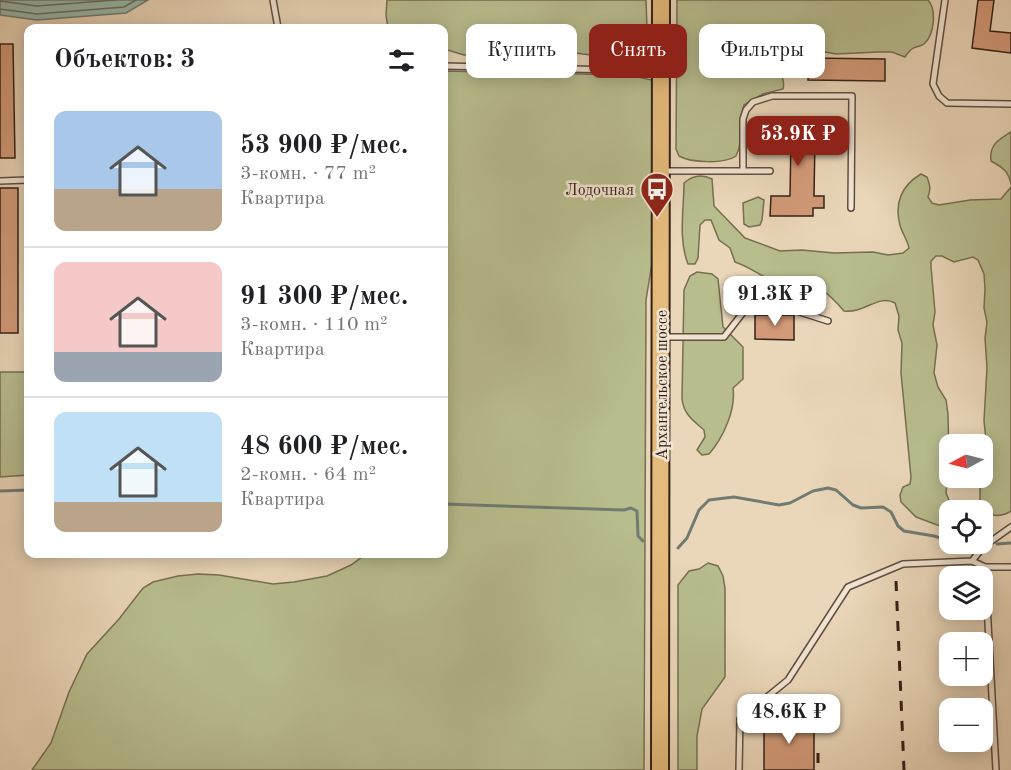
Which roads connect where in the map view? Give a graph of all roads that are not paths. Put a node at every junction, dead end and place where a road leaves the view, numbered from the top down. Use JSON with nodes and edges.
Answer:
{"nodes":[{"id":1,"x":273,"y":0,"type":"edge"},
{"id":2,"x":661,"y":0,"type":"edge"},
{"id":3,"x":945,"y":0,"type":"edge"},
{"id":4,"x":277,"y":24,"type":"edge"},
{"id":5,"x":661,"y":24,"type":"edge"},
{"id":6,"x":448,"y":66,"type":"edge"},
{"id":7,"x":589,"y":69,"type":"edge"},
{"id":8,"x":660,"y":78,"type":"edge"},
{"id":9,"x":1011,"y":104,"type":"edge"},
{"id":10,"x":661,"y":171,"type":"junction"},
{"id":11,"x":743,"y":171,"type":"junction"},
{"id":12,"x":770,"y":171,"type":"dead end"},
{"id":13,"x":24,"y":180,"type":"edge"},
{"id":14,"x":0,"y":181,"type":"edge"},
{"id":15,"x":851,"y":208,"type":"dead end"},
{"id":16,"x":828,"y":321,"type":"dead end"},
{"id":17,"x":661,"y":337,"type":"junction"},
{"id":18,"x":1011,"y":527,"type":"edge"},
{"id":19,"x":972,"y":561,"type":"junction"},
{"id":20,"x":983,"y":566,"type":"edge"},
{"id":21,"x":993,"y":567,"type":"edge"},
{"id":22,"x":1011,"y":567,"type":"edge"},
{"id":23,"x":988,"y":620,"type":"edge"},
{"id":24,"x":660,"y":770,"type":"edge"},
{"id":25,"x":739,"y":770,"type":"edge"},
{"id":26,"x":996,"y":770,"type":"edge"}],
"edges":[{"from":1,"to":4,"type":"lane"},
{"from":2,"to":5,"type":"main road","name":"Архангельское шоссе"},
{"from":3,"to":9,"type":"lane"},
{"from":6,"to":7,"type":"lane"},
{"from":8,"to":10,"type":"main road","name":"Архангельское шоссе"},
{"from":10,"to":11,"type":"lane"},
{"from":10,"to":17,"type":"main road","name":"Архангельское шоссе"},
{"from":11,"to":12,"type":"lane"},
{"from":11,"to":15,"type":"lane"},
{"from":13,"to":14,"type":"lane"},
{"from":16,"to":17,"type":"lane"},
{"from":17,"to":24,"type":"main road","name":"Архангельское шоссе"},
{"from":18,"to":19,"type":"lane"},
{"from":19,"to":20,"type":"lane"},
{"from":19,"to":25,"type":"lane"},
{"from":21,"to":22,"type":"lane"},
{"from":23,"to":26,"type":"lane"}]}
